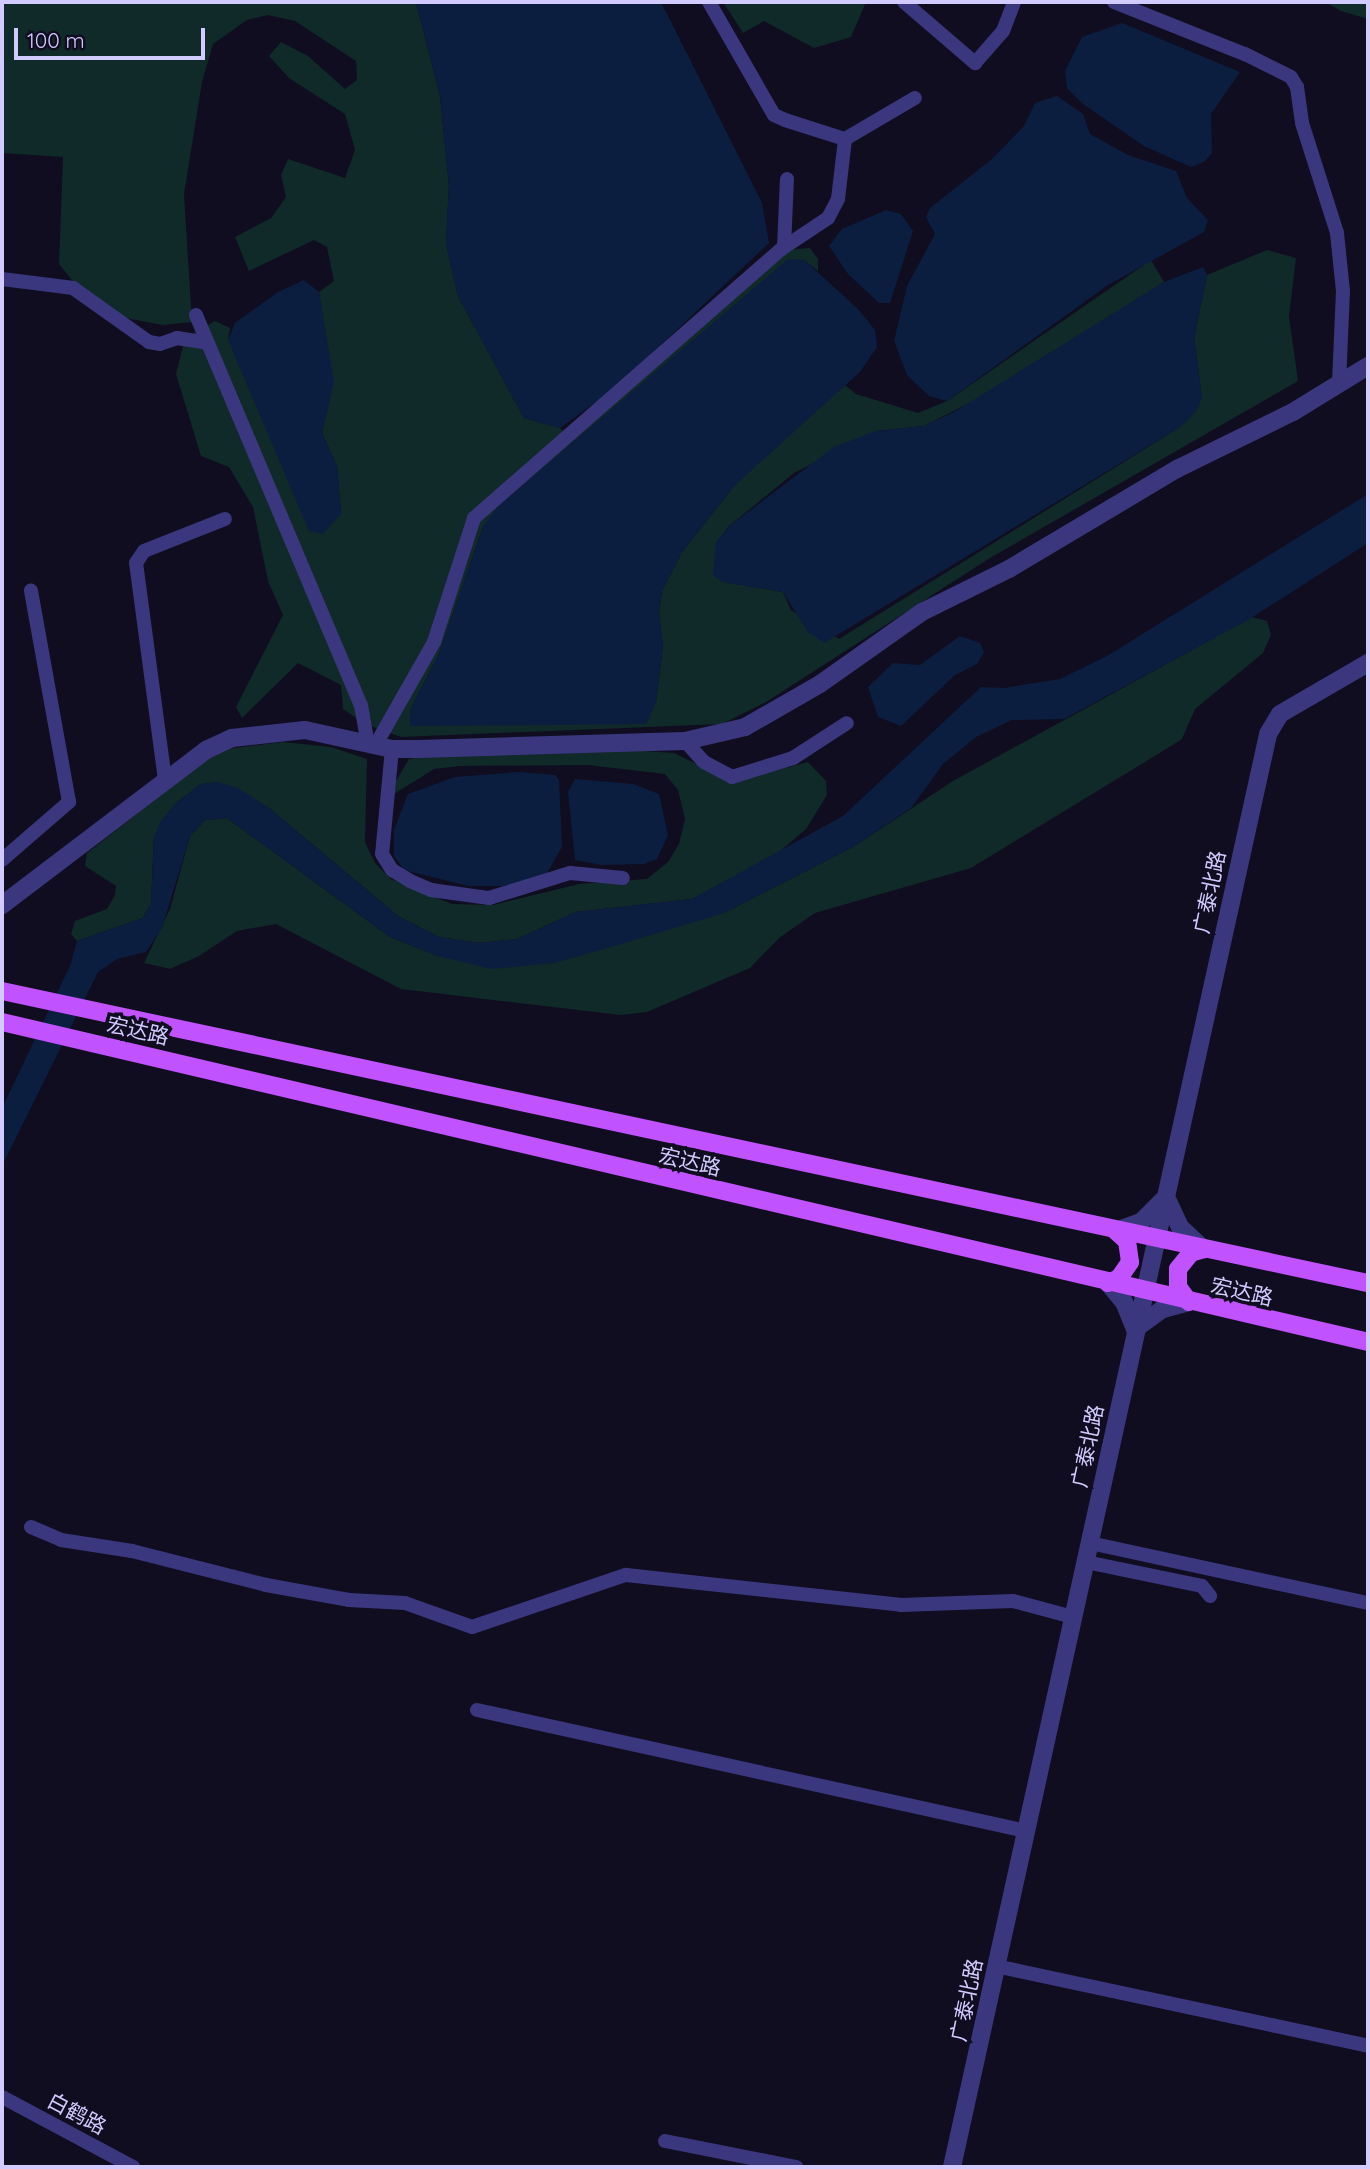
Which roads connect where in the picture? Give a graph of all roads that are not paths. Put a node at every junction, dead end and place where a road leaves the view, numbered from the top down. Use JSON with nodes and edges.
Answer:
{"nodes":[{"id":1,"x":709,"y":2,"type":"edge"},
{"id":2,"x":904,"y":2,"type":"edge"},
{"id":3,"x":1014,"y":2,"type":"edge"},
{"id":4,"x":1114,"y":2,"type":"edge"},
{"id":5,"x":915,"y":98,"type":"dead end"},
{"id":6,"x":845,"y":139,"type":"junction"},
{"id":7,"x":787,"y":179,"type":"dead end"},
{"id":8,"x":783,"y":247,"type":"junction"},
{"id":9,"x":2,"y":279,"type":"edge"},
{"id":10,"x":196,"y":315,"type":"dead end"},
{"id":11,"x":208,"y":343,"type":"junction"},
{"id":12,"x":1368,"y":366,"type":"edge"},
{"id":13,"x":1339,"y":384,"type":"junction"},
{"id":14,"x":225,"y":519,"type":"dead end"},
{"id":15,"x":31,"y":590,"type":"dead end"},
{"id":16,"x":1368,"y":663,"type":"edge"},
{"id":17,"x":847,"y":723,"type":"dead end"},
{"id":18,"x":685,"y":741,"type":"junction"},
{"id":19,"x":378,"y":746,"type":"junction"},
{"id":20,"x":165,"y":780,"type":"junction"},
{"id":21,"x":2,"y":860,"type":"edge"},
{"id":22,"x":622,"y":878,"type":"dead end"},
{"id":23,"x":2,"y":905,"type":"edge"},
{"id":24,"x":2,"y":991,"type":"edge"},
{"id":25,"x":6,"y":1023,"type":"edge"},
{"id":26,"x":1166,"y":1197,"type":"junction"},
{"id":27,"x":1116,"y":1231,"type":"junction"},
{"id":28,"x":1156,"y":1239,"type":"junction"},
{"id":29,"x":1205,"y":1249,"type":"junction"},
{"id":30,"x":1108,"y":1283,"type":"junction"},
{"id":31,"x":1368,"y":1283,"type":"edge"},
{"id":32,"x":1143,"y":1292,"type":"junction"},
{"id":33,"x":1189,"y":1302,"type":"junction"},
{"id":34,"x":1135,"y":1329,"type":"junction"},
{"id":35,"x":1368,"y":1342,"type":"edge"},
{"id":36,"x":31,"y":1527,"type":"dead end"},
{"id":37,"x":1090,"y":1543,"type":"junction"},
{"id":38,"x":1086,"y":1562,"type":"junction"},
{"id":39,"x":1210,"y":1596,"type":"dead end"},
{"id":40,"x":1368,"y":1603,"type":"edge"},
{"id":41,"x":1073,"y":1617,"type":"junction"},
{"id":42,"x":477,"y":1710,"type":"dead end"},
{"id":43,"x":1026,"y":1832,"type":"junction"},
{"id":44,"x":996,"y":1966,"type":"junction"},
{"id":45,"x":1368,"y":2046,"type":"edge"},
{"id":46,"x":2,"y":2097,"type":"edge"},
{"id":47,"x":665,"y":2141,"type":"dead end"},
{"id":48,"x":954,"y":2165,"type":"edge"},
{"id":49,"x":133,"y":2167,"type":"edge"},
{"id":50,"x":796,"y":2167,"type":"edge"}],
"edges":[{"from":1,"to":6,"type":"street"},
{"from":2,"to":3,"type":"street"},
{"from":4,"to":13,"type":"street"},
{"from":5,"to":6,"type":"street"},
{"from":6,"to":8,"type":"street"},
{"from":7,"to":8,"type":"street"},
{"from":8,"to":19,"type":"street"},
{"from":9,"to":11,"type":"street"},
{"from":10,"to":11,"type":"street"},
{"from":11,"to":19,"type":"street"},
{"from":12,"to":13,"type":"street"},
{"from":13,"to":18,"type":"street"},
{"from":14,"to":20,"type":"street"},
{"from":15,"to":21,"type":"street"},
{"from":16,"to":26,"type":"street","name":"广泰北路"},
{"from":17,"to":18,"type":"street"},
{"from":18,"to":19,"type":"street"},
{"from":19,"to":20,"type":"street"},
{"from":19,"to":22,"type":"street"},
{"from":20,"to":23,"type":"street"},
{"from":24,"to":27,"type":"main road","name":"宏达路"},
{"from":25,"to":30,"type":"main road","name":"宏达路"},
{"from":26,"to":27,"type":"street"},
{"from":26,"to":28,"type":"street","name":"广泰北路"},
{"from":26,"to":29,"type":"street"},
{"from":27,"to":28,"type":"main road","name":"宏达路"},
{"from":27,"to":30,"type":"main road"},
{"from":28,"to":29,"type":"main road","name":"宏达路"},
{"from":28,"to":32,"type":"street","name":"广泰北路"},
{"from":29,"to":31,"type":"main road","name":"宏达路"},
{"from":29,"to":33,"type":"main road"},
{"from":30,"to":32,"type":"main road","name":"宏达路"},
{"from":30,"to":34,"type":"street"},
{"from":32,"to":33,"type":"main road","name":"宏达路"},
{"from":32,"to":34,"type":"street","name":"广泰北路"},
{"from":33,"to":34,"type":"street"},
{"from":33,"to":35,"type":"main road","name":"宏达路"},
{"from":34,"to":37,"type":"street","name":"广泰北路"},
{"from":36,"to":41,"type":"street"},
{"from":37,"to":38,"type":"street","name":"广泰北路"},
{"from":37,"to":40,"type":"street"},
{"from":38,"to":39,"type":"street"},
{"from":38,"to":41,"type":"street","name":"广泰北路"},
{"from":41,"to":43,"type":"street","name":"广泰北路"},
{"from":42,"to":43,"type":"street"},
{"from":43,"to":44,"type":"street","name":"广泰北路"},
{"from":44,"to":45,"type":"street"},
{"from":44,"to":48,"type":"street","name":"广泰北路"},
{"from":46,"to":49,"type":"street","name":"白鹤路"},
{"from":47,"to":50,"type":"street"}]}
